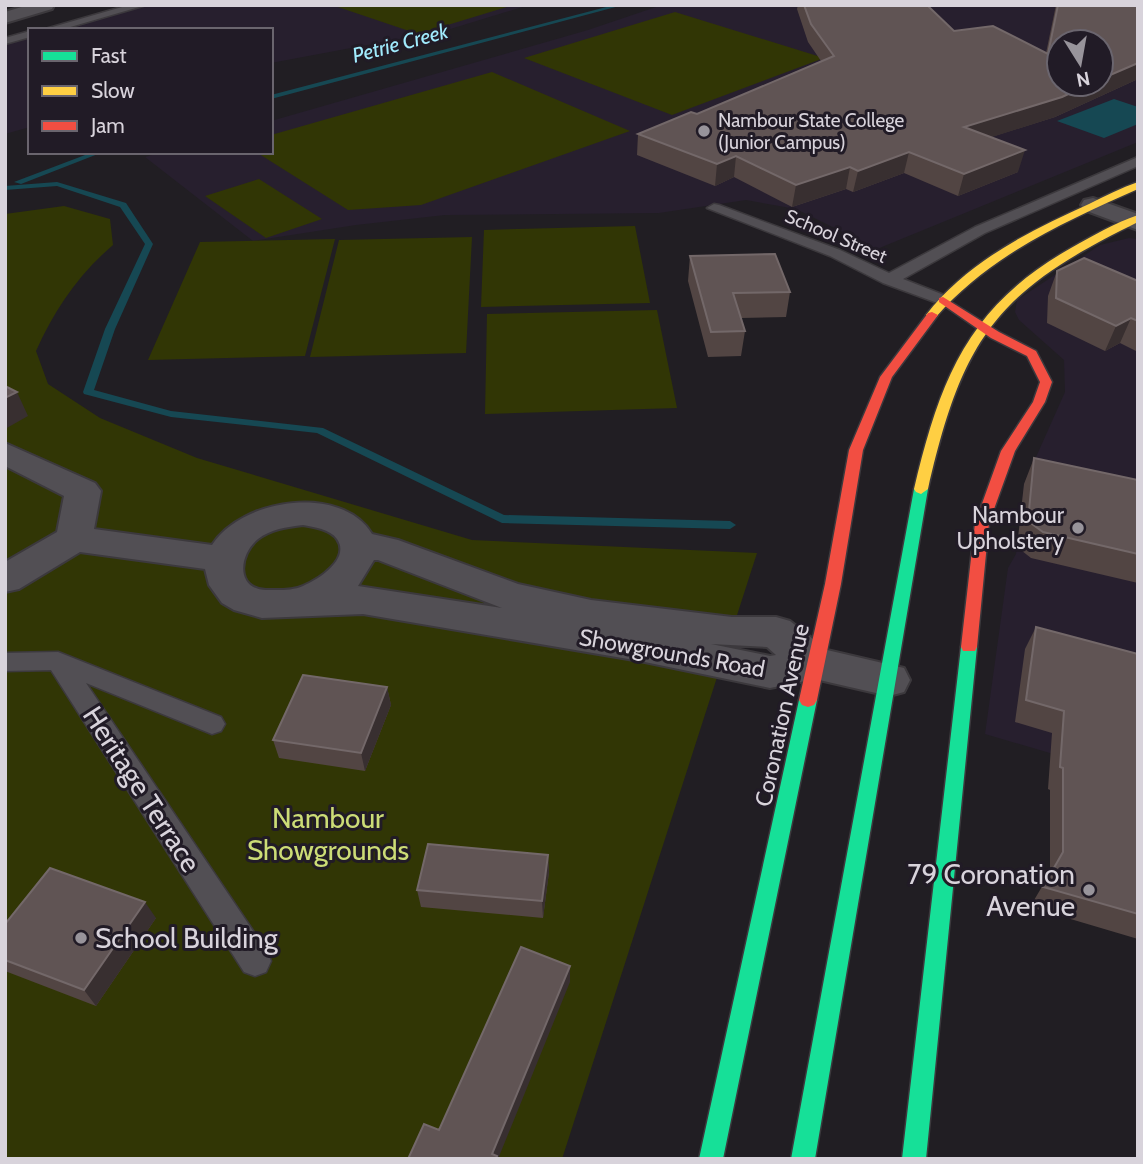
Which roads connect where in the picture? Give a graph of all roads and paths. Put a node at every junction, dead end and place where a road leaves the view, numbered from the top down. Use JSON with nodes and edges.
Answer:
{"nodes":[{"id":1,"x":46,"y":5,"type":"edge"},
{"id":2,"x":141,"y":5,"type":"edge"},
{"id":3,"x":5,"y":18,"type":"edge"},
{"id":4,"x":55,"y":28,"type":"edge"},
{"id":5,"x":28,"y":35,"type":"edge"},
{"id":6,"x":5,"y":41,"type":"edge"},
{"id":7,"x":1138,"y":161,"type":"edge"},
{"id":8,"x":1138,"y":185,"type":"edge"},
{"id":9,"x":1093,"y":205,"type":"junction"},
{"id":10,"x":714,"y":208,"type":"dead end"},
{"id":11,"x":1136,"y":220,"type":"edge"},
{"id":12,"x":889,"y":280,"type":"junction"},
{"id":13,"x":943,"y":300,"type":"junction"},
{"id":14,"x":982,"y":327,"type":"junction"},
{"id":15,"x":5,"y":453,"type":"edge"},
{"id":16,"x":74,"y":539,"type":"junction"},
{"id":17,"x":359,"y":544,"type":"junction"},
{"id":18,"x":223,"y":559,"type":"junction"},
{"id":19,"x":5,"y":579,"type":"edge"},
{"id":20,"x":303,"y":602,"type":"junction"},
{"id":21,"x":58,"y":661,"type":"junction"},
{"id":22,"x":5,"y":662,"type":"edge"},
{"id":23,"x":816,"y":663,"type":"junction"},
{"id":24,"x":889,"y":680,"type":"junction"},
{"id":25,"x":212,"y":724,"type":"dead end"},
{"id":26,"x":255,"y":961,"type":"dead end"},
{"id":27,"x":711,"y":1159,"type":"edge"},
{"id":28,"x":803,"y":1159,"type":"edge"},
{"id":29,"x":914,"y":1159,"type":"edge"}],
"edges":[{"from":1,"to":3,"type":"street"},
{"from":2,"to":4,"type":"lane"},
{"from":5,"to":6,"type":"lane"},
{"from":7,"to":12,"type":"lane"},
{"from":8,"to":9,"type":"main road","name":"Coronation Avenue"},
{"from":9,"to":11,"type":"street"},
{"from":9,"to":13,"type":"main road","name":"Coronation Avenue"},
{"from":10,"to":12,"type":"lane","name":"School Street"},
{"from":11,"to":14,"type":"main road"},
{"from":12,"to":13,"type":"lane","name":"School Street"},
{"from":13,"to":14,"type":"main road"},
{"from":13,"to":23,"type":"main road","name":"Coronation Avenue"},
{"from":14,"to":24,"type":"main road"},
{"from":14,"to":29,"type":"main road"},
{"from":15,"to":16,"type":"street"},
{"from":16,"to":18,"type":"street"},
{"from":16,"to":19,"type":"street"},
{"from":17,"to":18,"type":"street"},
{"from":17,"to":20,"type":"street"},
{"from":17,"to":23,"type":"street","name":"Showgrounds Road"},
{"from":18,"to":20,"type":"street"},
{"from":20,"to":23,"type":"street","name":"Showgrounds Road"},
{"from":21,"to":22,"type":"lane"},
{"from":21,"to":25,"type":"lane"},
{"from":21,"to":26,"type":"lane","name":"Heritage Terrace"},
{"from":23,"to":24,"type":"street"},
{"from":23,"to":27,"type":"main road","name":"Coronation Avenue"},
{"from":24,"to":28,"type":"main road"}]}
